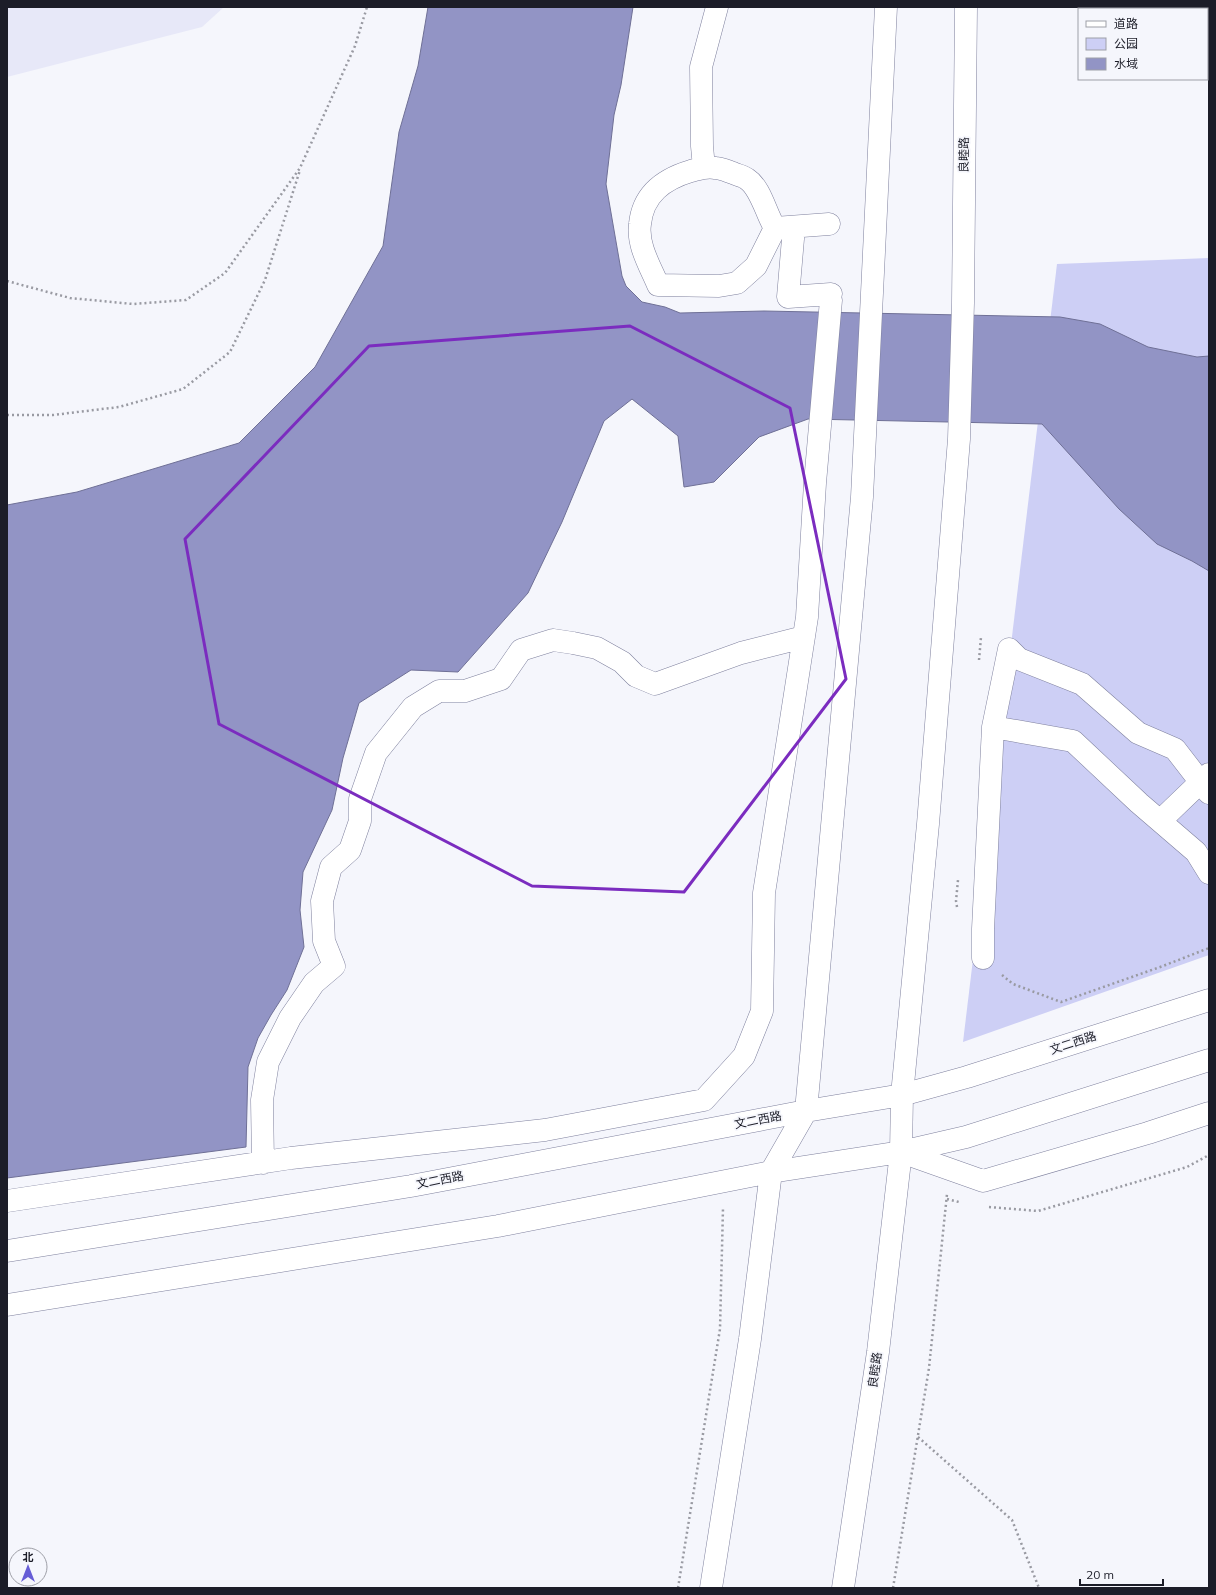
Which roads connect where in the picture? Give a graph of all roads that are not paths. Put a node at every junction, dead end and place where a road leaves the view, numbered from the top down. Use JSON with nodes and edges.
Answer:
{"nodes":[{"id":1,"x":717,"y":7,"type":"edge"},
{"id":2,"x":886,"y":7,"type":"edge"},
{"id":3,"x":966,"y":7,"type":"edge"},
{"id":4,"x":704,"y":168,"type":"junction"},
{"id":5,"x":829,"y":224,"type":"dead end"},
{"id":6,"x":784,"y":228,"type":"junction"},
{"id":7,"x":804,"y":637,"type":"junction"},
{"id":8,"x":993,"y":727,"type":"junction"},
{"id":9,"x":1206,"y":783,"type":"edge"},
{"id":10,"x":1160,"y":821,"type":"junction"},
{"id":11,"x":1209,"y":872,"type":"edge"},
{"id":12,"x":983,"y":958,"type":"road end"},
{"id":13,"x":1209,"y":1000,"type":"edge"},
{"id":14,"x":1209,"y":1060,"type":"edge"},
{"id":15,"x":902,"y":1095,"type":"junction"},
{"id":16,"x":806,"y":1111,"type":"junction"},
{"id":17,"x":1209,"y":1113,"type":"edge"},
{"id":18,"x":901,"y":1152,"type":"junction"},
{"id":19,"x":263,"y":1162,"type":"junction"},
{"id":20,"x":771,"y":1172,"type":"junction"},
{"id":21,"x":7,"y":1201,"type":"edge"},
{"id":22,"x":7,"y":1251,"type":"edge"},
{"id":23,"x":7,"y":1305,"type":"edge"},
{"id":24,"x":711,"y":1588,"type":"edge"},
{"id":25,"x":843,"y":1588,"type":"edge"}],
"edges":[{"from":1,"to":4,"type":"main road"},
{"from":2,"to":16,"type":"main road"},
{"from":3,"to":15,"type":"main road","name":"良睦路"},
{"from":4,"to":6,"type":"main road"},
{"from":4,"to":6,"type":"main road"},
{"from":5,"to":6,"type":"main road"},
{"from":6,"to":7,"type":"main road"},
{"from":7,"to":19,"type":"main road"},
{"from":7,"to":19,"type":"main road"},
{"from":8,"to":9,"type":"main road"},
{"from":8,"to":10,"type":"main road"},
{"from":8,"to":12,"type":"main road"},
{"from":9,"to":10,"type":"main road"},
{"from":10,"to":11,"type":"main road"},
{"from":13,"to":15,"type":"main road","name":"文二西路"},
{"from":14,"to":18,"type":"main road"},
{"from":15,"to":16,"type":"main road","name":"文二西路"},
{"from":15,"to":18,"type":"main road","name":"良睦路"},
{"from":16,"to":20,"type":"main road"},
{"from":16,"to":22,"type":"main road","name":"文二西路"},
{"from":17,"to":18,"type":"main road"},
{"from":18,"to":20,"type":"main road"},
{"from":18,"to":25,"type":"main road","name":"良睦路"},
{"from":19,"to":21,"type":"main road"},
{"from":20,"to":23,"type":"main road"},
{"from":20,"to":24,"type":"main road"}]}
